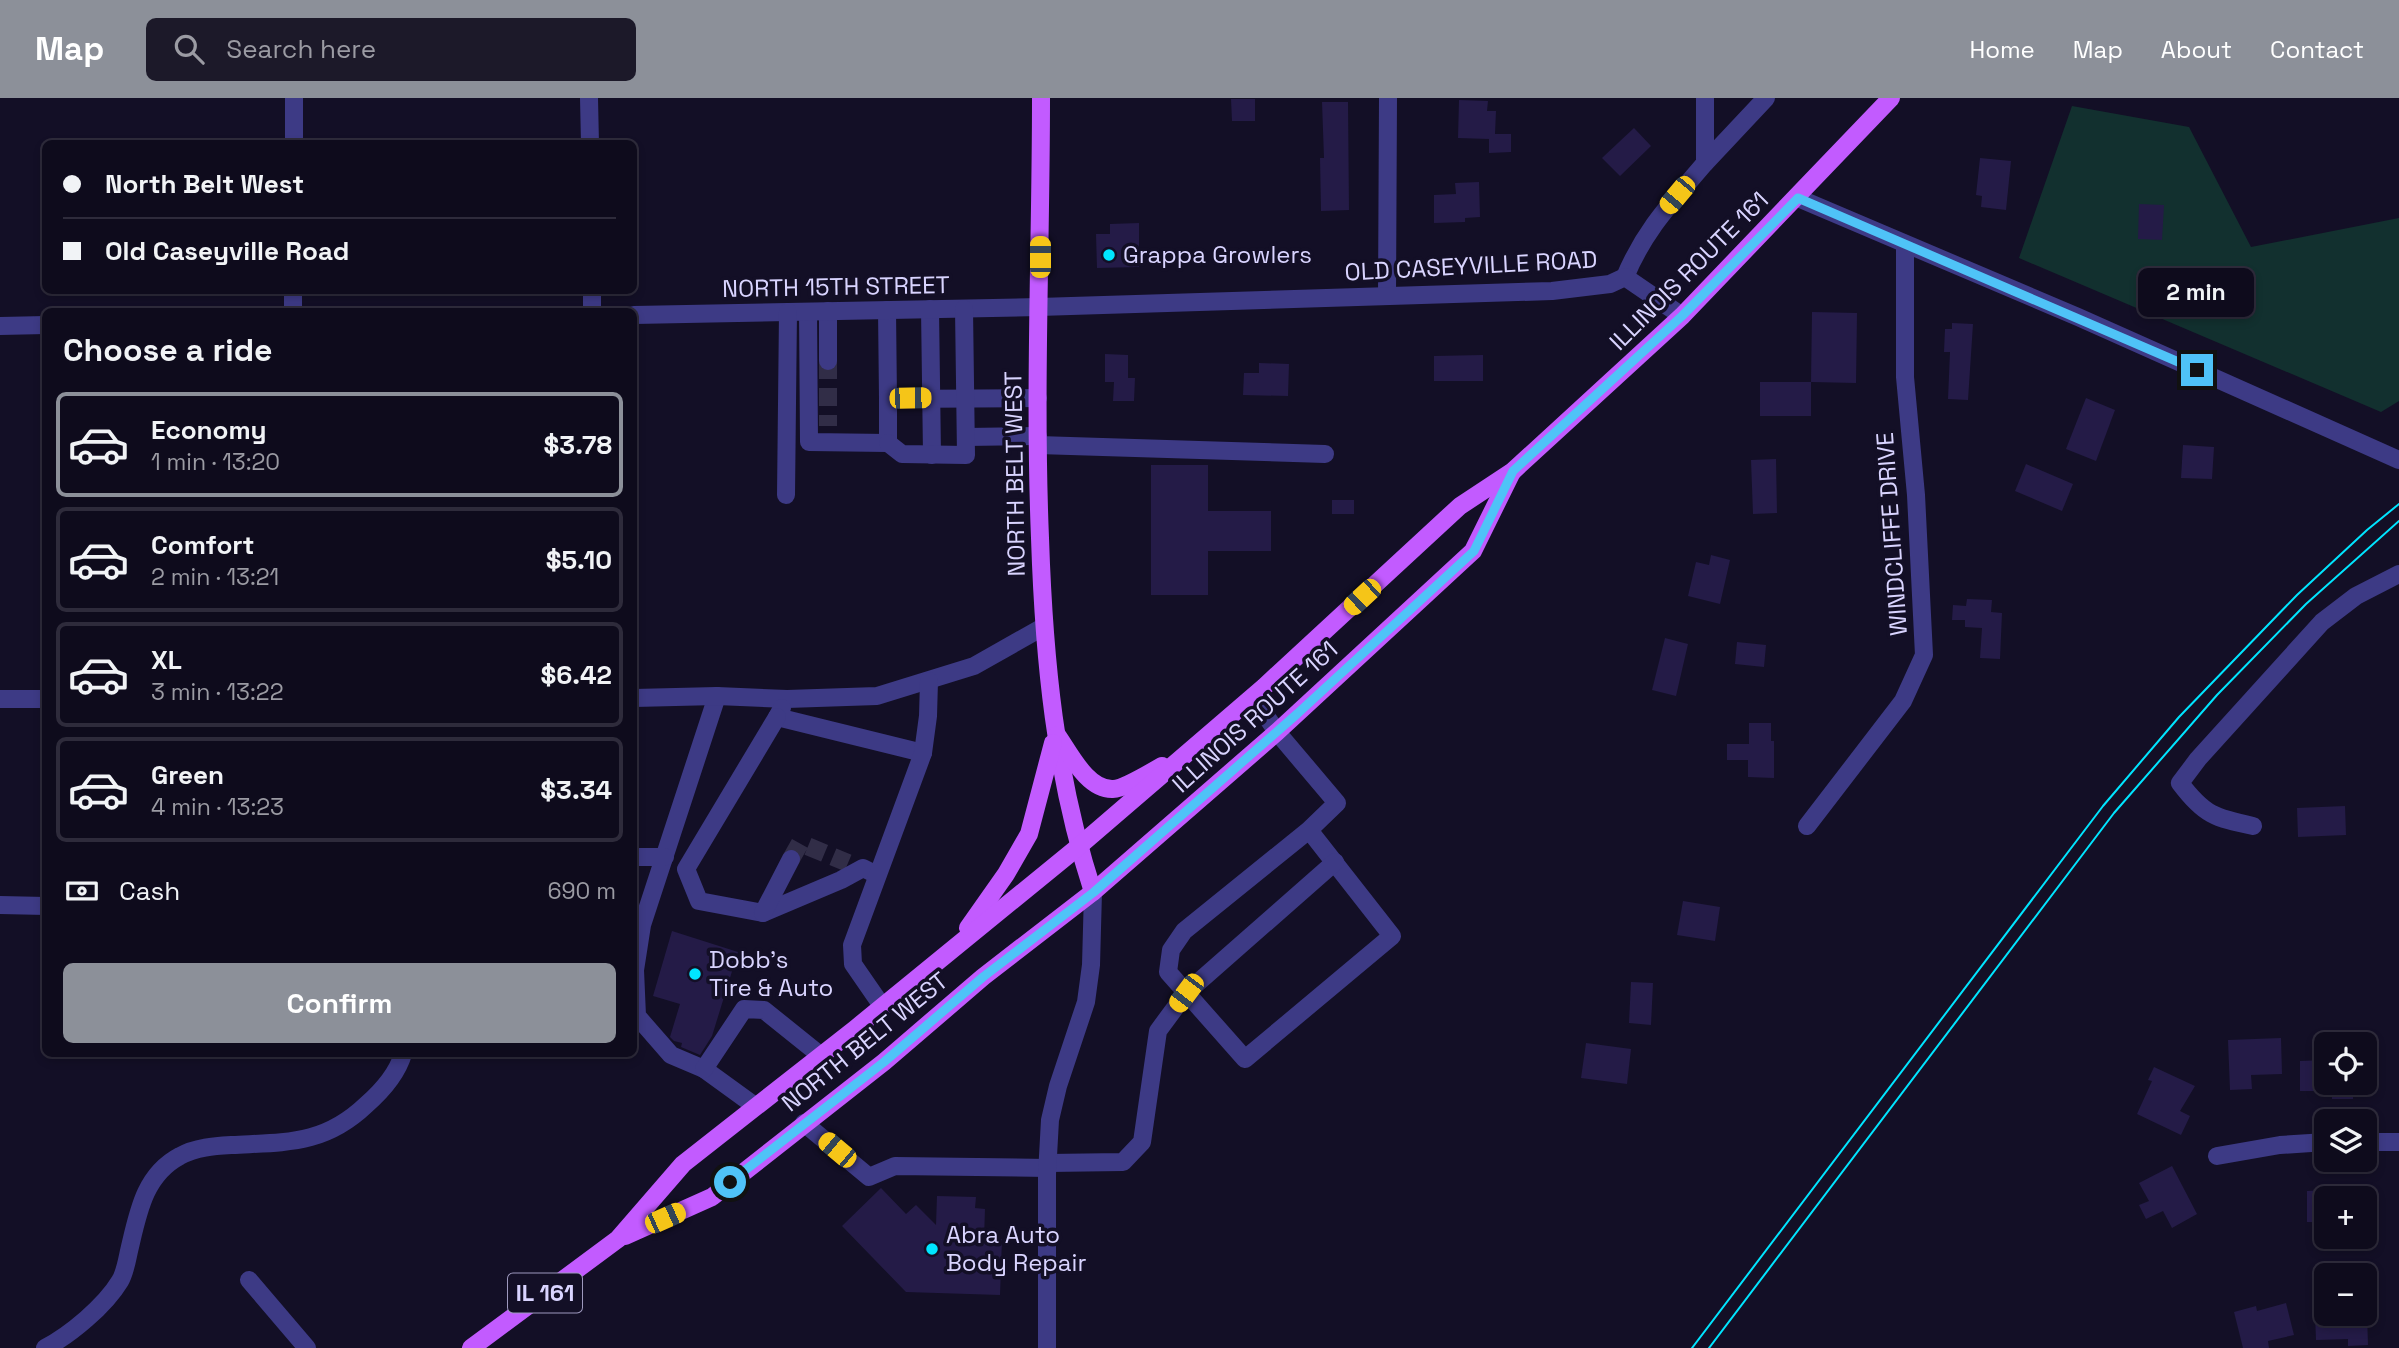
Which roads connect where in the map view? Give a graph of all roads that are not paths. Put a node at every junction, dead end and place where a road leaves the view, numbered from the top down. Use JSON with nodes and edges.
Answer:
{"nodes":[{"id":1,"x":294,"y":98,"type":"edge"},
{"id":2,"x":589,"y":98,"type":"edge"},
{"id":3,"x":1041,"y":98,"type":"edge"},
{"id":4,"x":1388,"y":98,"type":"edge"},
{"id":5,"x":1705,"y":98,"type":"edge"},
{"id":6,"x":1766,"y":98,"type":"edge"},
{"id":7,"x":1891,"y":98,"type":"edge"},
{"id":8,"x":294,"y":140,"type":"edge"},
{"id":9,"x":590,"y":140,"type":"edge"},
{"id":10,"x":1705,"y":163,"type":"junction"},
{"id":11,"x":1798,"y":198,"type":"junction"},
{"id":12,"x":1905,"y":244,"type":"junction"},
{"id":13,"x":1625,"y":277,"type":"junction"},
{"id":14,"x":1387,"y":296,"type":"junction"},
{"id":15,"x":1039,"y":307,"type":"junction"},
{"id":16,"x":930,"y":309,"type":"junction"},
{"id":17,"x":964,"y":309,"type":"junction"},
{"id":18,"x":887,"y":310,"type":"junction"},
{"id":19,"x":828,"y":311,"type":"junction"},
{"id":20,"x":788,"y":312,"type":"junction"},
{"id":21,"x":808,"y":312,"type":"junction"},
{"id":22,"x":637,"y":315,"type":"edge"},
{"id":23,"x":1682,"y":316,"type":"junction"},
{"id":24,"x":42,"y":325,"type":"edge"},
{"id":25,"x":0,"y":326,"type":"edge"},
{"id":26,"x":828,"y":360,"type":"tunnel mouth"},
{"id":27,"x":966,"y":397,"type":"junction"},
{"id":28,"x":932,"y":398,"type":"junction"},
{"id":29,"x":1038,"y":398,"type":"junction"},
{"id":30,"x":888,"y":399,"type":"junction"},
{"id":31,"x":966,"y":437,"type":"junction"},
{"id":32,"x":1038,"y":441,"type":"junction"},
{"id":33,"x":888,"y":443,"type":"junction"},
{"id":34,"x":1325,"y":454,"type":"dead end"},
{"id":35,"x":932,"y":455,"type":"junction"},
{"id":36,"x":2399,"y":460,"type":"edge"},
{"id":37,"x":1513,"y":471,"type":"junction"},
{"id":38,"x":786,"y":495,"type":"dead end"},
{"id":39,"x":2399,"y":575,"type":"edge"},
{"id":40,"x":1043,"y":627,"type":"junction"},
{"id":41,"x":929,"y":681,"type":"junction"},
{"id":42,"x":717,"y":696,"type":"junction"},
{"id":43,"x":1253,"y":697,"type":"junction"},
{"id":44,"x":637,"y":698,"type":"edge"},
{"id":45,"x":0,"y":699,"type":"edge"},
{"id":46,"x":42,"y":699,"type":"edge"},
{"id":47,"x":787,"y":699,"type":"junction"},
{"id":48,"x":776,"y":717,"type":"junction"},
{"id":49,"x":1277,"y":732,"type":"junction"},
{"id":50,"x":1055,"y":733,"type":"junction"},
{"id":51,"x":923,"y":753,"type":"junction"},
{"id":52,"x":1187,"y":754,"type":"junction"},
{"id":53,"x":1807,"y":826,"type":"dead end"},
{"id":54,"x":2253,"y":826,"type":"dead end"},
{"id":55,"x":1309,"y":830,"type":"junction"},
{"id":56,"x":1079,"y":847,"type":"junction"},
{"id":57,"x":637,"y":857,"type":"edge"},
{"id":58,"x":665,"y":857,"type":"junction"},
{"id":59,"x":791,"y":859,"type":"tunnel mouth"},
{"id":60,"x":1335,"y":862,"type":"junction"},
{"id":61,"x":863,"y":869,"type":"junction"},
{"id":62,"x":1094,"y":892,"type":"junction"},
{"id":63,"x":0,"y":905,"type":"edge"},
{"id":64,"x":42,"y":906,"type":"edge"},
{"id":65,"x":763,"y":913,"type":"junction"},
{"id":66,"x":954,"y":947,"type":"junction"},
{"id":67,"x":637,"y":949,"type":"edge"},
{"id":68,"x":1186,"y":993,"type":"junction"},
{"id":69,"x":882,"y":1006,"type":"junction"},
{"id":70,"x":637,"y":1016,"type":"edge"},
{"id":71,"x":820,"y":1055,"type":"junction"},
{"id":72,"x":402,"y":1057,"type":"edge"},
{"id":73,"x":704,"y":1069,"type":"junction"},
{"id":74,"x":755,"y":1106,"type":"junction"},
{"id":75,"x":804,"y":1123,"type":"junction"},
{"id":76,"x":2377,"y":1142,"type":"edge"},
{"id":77,"x":2399,"y":1142,"type":"edge"},
{"id":78,"x":2314,"y":1143,"type":"edge"},
{"id":79,"x":2217,"y":1156,"type":"dead end"},
{"id":80,"x":1048,"y":1165,"type":"junction"},
{"id":81,"x":618,"y":1239,"type":"junction"},
{"id":82,"x":248,"y":1280,"type":"dead end"},
{"id":83,"x":45,"y":1348,"type":"edge"},
{"id":84,"x":307,"y":1348,"type":"edge"},
{"id":85,"x":471,"y":1348,"type":"edge"},
{"id":86,"x":1046,"y":1348,"type":"edge"}],
"edges":[{"from":1,"to":8,"type":"street"},
{"from":2,"to":9,"type":"street"},
{"from":3,"to":15,"type":"main road","name":"NORTH BELT WEST"},
{"from":4,"to":14,"type":"street"},
{"from":5,"to":10,"type":"street"},
{"from":6,"to":10,"type":"street"},
{"from":7,"to":11,"type":"main road","name":"ILLINOIS ROUTE 161","number":"IL 161"},
{"from":10,"to":13,"type":"street"},
{"from":11,"to":12,"type":"street"},
{"from":11,"to":23,"type":"main road","name":"ILLINOIS ROUTE 161","number":"IL 161"},
{"from":12,"to":36,"type":"street"},
{"from":12,"to":53,"type":"street","name":"WINDCLIFFE DRIVE"},
{"from":13,"to":14,"type":"street","name":"OLD CASEYVILLE ROAD"},
{"from":13,"to":23,"type":"street","name":"OLD CASEYVILLE ROAD"},
{"from":14,"to":15,"type":"street","name":"OLD CASEYVILLE ROAD"},
{"from":15,"to":17,"type":"street","name":"NORTH 15TH STREET"},
{"from":15,"to":29,"type":"main road","name":"NORTH BELT WEST"},
{"from":16,"to":17,"type":"street","name":"NORTH 15TH STREET"},
{"from":16,"to":18,"type":"street","name":"NORTH 15TH STREET"},
{"from":16,"to":28,"type":"street"},
{"from":17,"to":27,"type":"street"},
{"from":18,"to":19,"type":"street","name":"NORTH 15TH STREET"},
{"from":18,"to":30,"type":"street"},
{"from":19,"to":21,"type":"street","name":"NORTH 15TH STREET"},
{"from":19,"to":26,"type":"street"},
{"from":20,"to":21,"type":"street","name":"NORTH 15TH STREET"},
{"from":20,"to":22,"type":"street","name":"NORTH 15TH STREET"},
{"from":20,"to":38,"type":"street"},
{"from":21,"to":33,"type":"street"},
{"from":23,"to":37,"type":"main road","name":"ILLINOIS ROUTE 161","number":"IL 161"},
{"from":24,"to":25,"type":"street"},
{"from":27,"to":28,"type":"street"},
{"from":27,"to":29,"type":"street"},
{"from":27,"to":31,"type":"street"},
{"from":28,"to":30,"type":"street"},
{"from":28,"to":35,"type":"street"},
{"from":29,"to":32,"type":"main road","name":"NORTH BELT WEST"},
{"from":30,"to":33,"type":"street"},
{"from":31,"to":32,"type":"street"},
{"from":31,"to":35,"type":"street"},
{"from":32,"to":34,"type":"street"},
{"from":32,"to":40,"type":"main road","name":"NORTH BELT WEST"},
{"from":33,"to":35,"type":"street"},
{"from":37,"to":43,"type":"main road","name":"ILLINOIS ROUTE 161","number":"IL 161"},
{"from":37,"to":49,"type":"main road","name":"ILLINOIS ROUTE 161","number":"IL 161"},
{"from":39,"to":54,"type":"street"},
{"from":40,"to":41,"type":"street"},
{"from":40,"to":50,"type":"main road","name":"NORTH BELT WEST"},
{"from":41,"to":47,"type":"street"},
{"from":41,"to":51,"type":"street"},
{"from":42,"to":44,"type":"street"},
{"from":42,"to":47,"type":"street"},
{"from":42,"to":58,"type":"street"},
{"from":43,"to":49,"type":"street"},
{"from":43,"to":52,"type":"main road","name":"ILLINOIS ROUTE 161","number":"IL 161"},
{"from":45,"to":46,"type":"street"},
{"from":47,"to":48,"type":"street"},
{"from":48,"to":51,"type":"street"},
{"from":48,"to":65,"type":"street"},
{"from":49,"to":55,"type":"street"},
{"from":49,"to":62,"type":"main road","name":"ILLINOIS ROUTE 161","number":"IL 161"},
{"from":50,"to":52,"type":"main road"},
{"from":50,"to":56,"type":"main road","name":"NORTH BELT WEST"},
{"from":50,"to":66,"type":"main road"},
{"from":51,"to":61,"type":"street"},
{"from":52,"to":56,"type":"main road","name":"ILLINOIS ROUTE 161","number":"IL 161"},
{"from":55,"to":60,"type":"street"},
{"from":55,"to":68,"type":"street"},
{"from":56,"to":62,"type":"main road","name":"NORTH BELT WEST"},
{"from":56,"to":66,"type":"main road","name":"NORTH BELT WEST","number":"IL 161"},
{"from":57,"to":58,"type":"street"},
{"from":58,"to":67,"type":"street"},
{"from":59,"to":65,"type":"street"},
{"from":60,"to":68,"type":"street"},
{"from":60,"to":68,"type":"street"},
{"from":61,"to":65,"type":"street"},
{"from":61,"to":69,"type":"street"},
{"from":62,"to":75,"type":"main road","name":"NORTH BELT WEST","number":"IL 161"},
{"from":62,"to":80,"type":"street"},
{"from":63,"to":64,"type":"street"},
{"from":66,"to":69,"type":"main road","name":"NORTH BELT WEST","number":"IL 161"},
{"from":68,"to":80,"type":"street"},
{"from":69,"to":71,"type":"main road","name":"NORTH BELT WEST","number":"IL 161"},
{"from":70,"to":73,"type":"street"},
{"from":71,"to":73,"type":"street"},
{"from":71,"to":74,"type":"main road","name":"NORTH BELT WEST","number":"IL 161"},
{"from":72,"to":83,"type":"street"},
{"from":73,"to":74,"type":"street"},
{"from":74,"to":81,"type":"main road","name":"NORTH BELT WEST","number":"IL 161"},
{"from":75,"to":80,"type":"street"},
{"from":75,"to":81,"type":"main road","name":"NORTH BELT WEST","number":"IL 161"},
{"from":76,"to":77,"type":"street"},
{"from":78,"to":79,"type":"street"},
{"from":80,"to":86,"type":"street"},
{"from":81,"to":85,"type":"main road","name":"NORTH BELT WEST","number":"IL 161"},
{"from":82,"to":84,"type":"street"}]}
